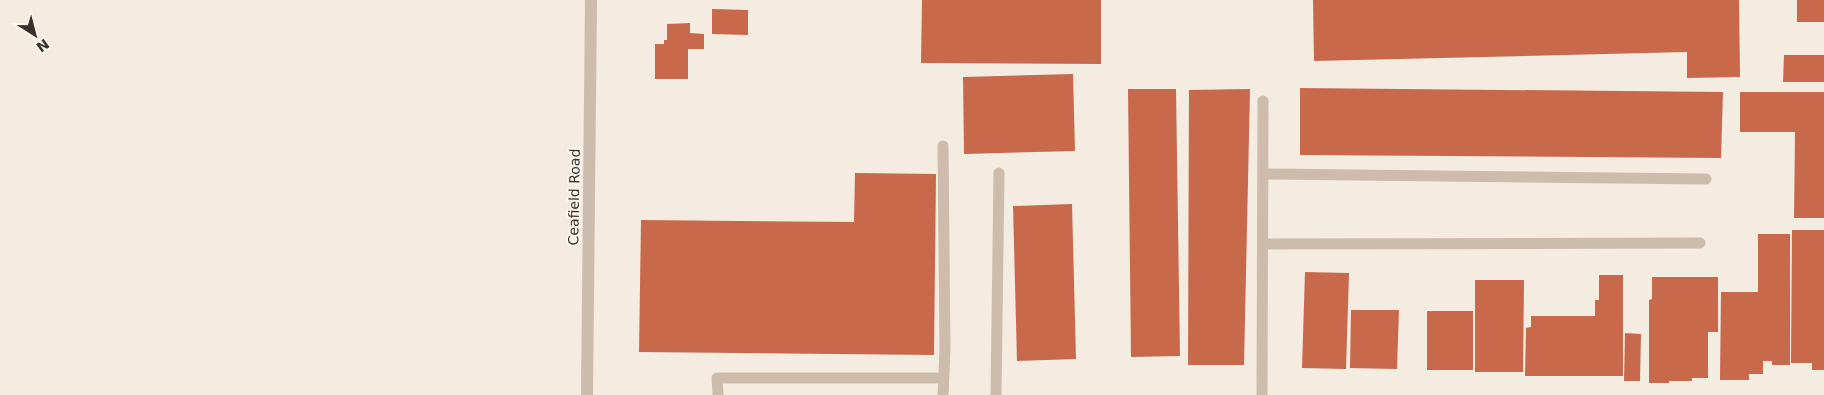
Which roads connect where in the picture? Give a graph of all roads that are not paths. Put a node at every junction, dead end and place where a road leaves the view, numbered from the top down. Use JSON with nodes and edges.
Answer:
{"nodes":[{"id":1,"x":591,"y":0,"type":"edge"},
{"id":2,"x":1263,"y":101,"type":"dead end"},
{"id":3,"x":944,"y":146,"type":"dead end"},
{"id":4,"x":999,"y":172,"type":"dead end"},
{"id":5,"x":1263,"y":174,"type":"junction"},
{"id":6,"x":1706,"y":178,"type":"dead end"},
{"id":7,"x":1700,"y":243,"type":"dead end"},
{"id":8,"x":1263,"y":244,"type":"junction"},
{"id":9,"x":943,"y":378,"type":"junction"},
{"id":10,"x":588,"y":395,"type":"edge"},
{"id":11,"x":718,"y":395,"type":"edge"},
{"id":12,"x":943,"y":395,"type":"edge"},
{"id":13,"x":996,"y":395,"type":"edge"},
{"id":14,"x":1262,"y":395,"type":"edge"}],
"edges":[{"from":1,"to":10,"type":"street","name":"Ceafield Road"},
{"from":2,"to":5,"type":"lane"},
{"from":3,"to":9,"type":"lane"},
{"from":4,"to":13,"type":"lane"},
{"from":5,"to":6,"type":"lane"},
{"from":5,"to":8,"type":"lane"},
{"from":7,"to":8,"type":"lane"},
{"from":8,"to":14,"type":"lane"},
{"from":9,"to":11,"type":"lane"},
{"from":9,"to":12,"type":"lane"}]}
